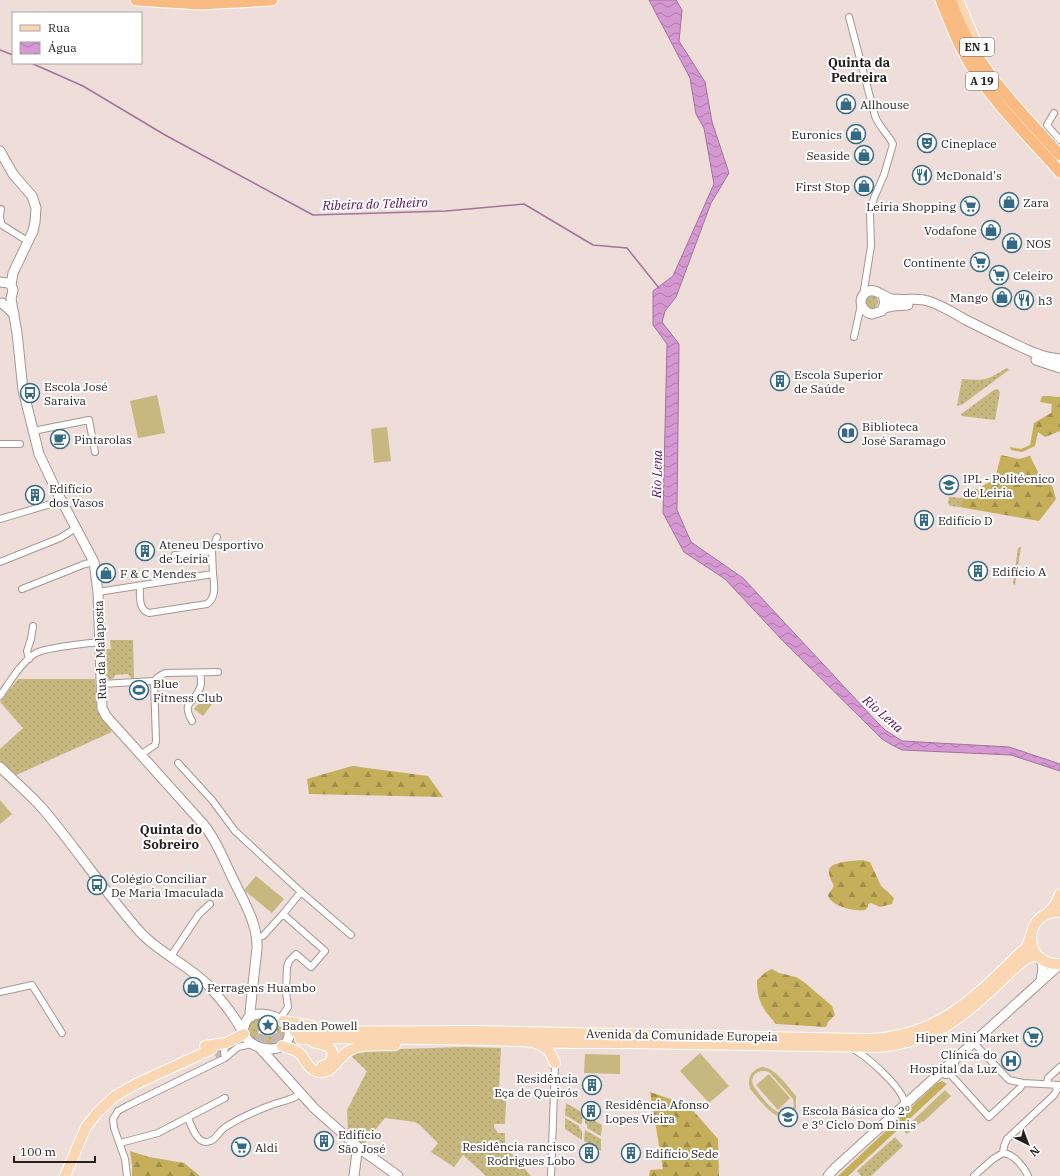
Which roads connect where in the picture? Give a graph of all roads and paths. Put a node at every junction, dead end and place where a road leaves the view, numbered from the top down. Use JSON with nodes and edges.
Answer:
{"nodes":[{"id":1,"x":136,"y":0,"type":"edge"},
{"id":2,"x":272,"y":0,"type":"edge"},
{"id":3,"x":935,"y":0,"type":"edge"},
{"id":4,"x":942,"y":0,"type":"edge"},
{"id":5,"x":950,"y":0,"type":"edge"},
{"id":6,"x":958,"y":0,"type":"edge"},
{"id":7,"x":849,"y":17,"type":"dead end"},
{"id":8,"x":952,"y":28,"type":"junction"},
{"id":9,"x":1002,"y":91,"type":"junction"},
{"id":10,"x":1054,"y":113,"type":"dead end"},
{"id":11,"x":1020,"y":128,"type":"junction"},
{"id":12,"x":1060,"y":140,"type":"edge"},
{"id":13,"x":0,"y":151,"type":"edge"},
{"id":14,"x":1060,"y":156,"type":"edge"},
{"id":15,"x":1060,"y":172,"type":"edge"},
{"id":16,"x":1060,"y":180,"type":"edge"},
{"id":17,"x":0,"y":208,"type":"edge"},
{"id":18,"x":0,"y":216,"type":"edge"},
{"id":19,"x":29,"y":242,"type":"junction"},
{"id":20,"x":866,"y":280,"type":"junction"},
{"id":21,"x":5,"y":283,"type":"edge"},
{"id":22,"x":874,"y":290,"type":"junction"},
{"id":23,"x":863,"y":296,"type":"junction"},
{"id":24,"x":883,"y":296,"type":"junction"},
{"id":25,"x":11,"y":299,"type":"junction"},
{"id":26,"x":1,"y":302,"type":"edge"},
{"id":27,"x":861,"y":305,"type":"junction"},
{"id":28,"x":884,"y":308,"type":"junction"},
{"id":29,"x":14,"y":314,"type":"junction"},
{"id":30,"x":869,"y":314,"type":"junction"},
{"id":31,"x":857,"y":320,"type":"junction"},
{"id":32,"x":854,"y":337,"type":"dead end"},
{"id":33,"x":1060,"y":359,"type":"edge"},
{"id":34,"x":1060,"y":368,"type":"edge"},
{"id":35,"x":33,"y":432,"type":"junction"},
{"id":36,"x":0,"y":444,"type":"edge"},
{"id":37,"x":20,"y":444,"type":"dead end"},
{"id":38,"x":95,"y":452,"type":"dead end"},
{"id":39,"x":61,"y":501,"type":"junction"},
{"id":40,"x":0,"y":519,"type":"edge"},
{"id":41,"x":76,"y":528,"type":"junction"},
{"id":42,"x":217,"y":537,"type":"dead end"},
{"id":43,"x":212,"y":551,"type":"junction"},
{"id":44,"x":175,"y":555,"type":"dead end"},
{"id":45,"x":0,"y":562,"type":"edge"},
{"id":46,"x":94,"y":562,"type":"junction"},
{"id":47,"x":214,"y":574,"type":"junction"},
{"id":48,"x":140,"y":586,"type":"junction"},
{"id":49,"x":22,"y":589,"type":"dead end"},
{"id":50,"x":98,"y":592,"type":"junction"},
{"id":51,"x":33,"y":626,"type":"dead end"},
{"id":52,"x":99,"y":642,"type":"junction"},
{"id":53,"x":29,"y":659,"type":"junction"},
{"id":54,"x":200,"y":672,"type":"junction"},
{"id":55,"x":218,"y":672,"type":"dead end"},
{"id":56,"x":154,"y":681,"type":"junction"},
{"id":57,"x":101,"y":684,"type":"junction"},
{"id":58,"x":0,"y":696,"type":"edge"},
{"id":59,"x":192,"y":721,"type":"dead end"},
{"id":60,"x":140,"y":755,"type":"junction"},
{"id":61,"x":178,"y":763,"type":"dead end"},
{"id":62,"x":0,"y":767,"type":"edge"},
{"id":63,"x":301,"y":892,"type":"junction"},
{"id":64,"x":1060,"y":894,"type":"edge"},
{"id":65,"x":210,"y":904,"type":"dead end"},
{"id":66,"x":1060,"y":912,"type":"edge"},
{"id":67,"x":1048,"y":913,"type":"junction"},
{"id":68,"x":283,"y":914,"type":"junction"},
{"id":69,"x":351,"y":935,"type":"dead end"},
{"id":70,"x":1031,"y":936,"type":"junction"},
{"id":71,"x":257,"y":938,"type":"junction"},
{"id":72,"x":171,"y":956,"type":"junction"},
{"id":73,"x":1039,"y":957,"type":"junction"},
{"id":74,"x":1059,"y":965,"type":"edge"},
{"id":75,"x":1041,"y":981,"type":"junction"},
{"id":76,"x":0,"y":992,"type":"edge"},
{"id":77,"x":252,"y":999,"type":"junction"},
{"id":78,"x":263,"y":1014,"type":"junction"},
{"id":79,"x":234,"y":1016,"type":"junction"},
{"id":80,"x":249,"y":1018,"type":"junction"},
{"id":81,"x":281,"y":1020,"type":"junction"},
{"id":82,"x":472,"y":1031,"type":"junction"},
{"id":83,"x":62,"y":1032,"type":"dead end"},
{"id":84,"x":244,"y":1032,"type":"junction"},
{"id":85,"x":295,"y":1034,"type":"junction"},
{"id":86,"x":448,"y":1040,"type":"junction"},
{"id":87,"x":532,"y":1041,"type":"junction"},
{"id":88,"x":973,"y":1042,"type":"junction"},
{"id":89,"x":226,"y":1043,"type":"junction"},
{"id":90,"x":572,"y":1043,"type":"junction"},
{"id":91,"x":255,"y":1045,"type":"junction"},
{"id":92,"x":281,"y":1047,"type":"junction"},
{"id":93,"x":847,"y":1047,"type":"junction"},
{"id":94,"x":225,"y":1058,"type":"junction"},
{"id":95,"x":555,"y":1064,"type":"junction"},
{"id":96,"x":277,"y":1066,"type":"junction"},
{"id":97,"x":1060,"y":1067,"type":"edge"},
{"id":98,"x":946,"y":1072,"type":"junction"},
{"id":99,"x":1022,"y":1082,"type":"junction"},
{"id":100,"x":1047,"y":1084,"type":"junction"},
{"id":101,"x":1058,"y":1085,"type":"edge"},
{"id":102,"x":300,"y":1094,"type":"junction"},
{"id":103,"x":224,"y":1098,"type":"dead end"},
{"id":104,"x":905,"y":1104,"type":"junction"},
{"id":105,"x":105,"y":1105,"type":"junction"},
{"id":106,"x":188,"y":1118,"type":"junction"},
{"id":107,"x":120,"y":1143,"type":"junction"},
{"id":108,"x":360,"y":1148,"type":"junction"},
{"id":109,"x":1003,"y":1153,"type":"junction"},
{"id":110,"x":65,"y":1176,"type":"edge"},
{"id":111,"x":72,"y":1176,"type":"edge"},
{"id":112,"x":127,"y":1176,"type":"edge"},
{"id":113,"x":354,"y":1176,"type":"edge"},
{"id":114,"x":398,"y":1176,"type":"edge"},
{"id":115,"x":551,"y":1176,"type":"edge"},
{"id":116,"x":828,"y":1176,"type":"edge"},
{"id":117,"x":974,"y":1176,"type":"edge"},
{"id":118,"x":1028,"y":1176,"type":"edge"}],
"edges":[{"from":1,"to":2,"type":"highway"},
{"from":3,"to":8,"type":"highway"},
{"from":4,"to":8,"type":"highway","number":"A 19"},
{"from":5,"to":9,"type":"highway","number":"A 19"},
{"from":6,"to":9,"type":"main road","number":"EN 1"},
{"from":7,"to":20,"type":"street"},
{"from":8,"to":11,"type":"highway","number":"A 19"},
{"from":9,"to":14,"type":"highway","number":"A 19"},
{"from":10,"to":12,"type":"street"},
{"from":11,"to":15,"type":"highway","number":"A 19"},
{"from":11,"to":16,"type":"highway"},
{"from":13,"to":19,"type":"main road","name":"Rua da Malaposta"},
{"from":17,"to":18,"type":"street"},
{"from":18,"to":19,"type":"street"},
{"from":19,"to":21,"type":"main road","name":"Rua da Malaposta"},
{"from":20,"to":22,"type":"street"},
{"from":20,"to":23,"type":"street"},
{"from":21,"to":25,"type":"main road","name":"Rua da Malaposta"},
{"from":22,"to":23,"type":"main road"},
{"from":22,"to":24,"type":"main road"},
{"from":23,"to":27,"type":"main road"},
{"from":24,"to":28,"type":"main road"},
{"from":24,"to":33,"type":"main road"},
{"from":25,"to":26,"type":"main road"},
{"from":25,"to":29,"type":"main road","name":"Rua da Malaposta"},
{"from":26,"to":29,"type":"main road"},
{"from":27,"to":30,"type":"main road"},
{"from":27,"to":31,"type":"street"},
{"from":28,"to":30,"type":"main road"},
{"from":28,"to":34,"type":"main road"},
{"from":29,"to":35,"type":"main road","name":"Rua da Malaposta"},
{"from":30,"to":31,"type":"street"},
{"from":31,"to":32,"type":"street"},
{"from":35,"to":38,"type":"street"},
{"from":35,"to":39,"type":"main road","name":"Rua da Malaposta"},
{"from":36,"to":37,"type":"street"},
{"from":39,"to":40,"type":"street"},
{"from":39,"to":41,"type":"main road","name":"Rua da Malaposta"},
{"from":41,"to":45,"type":"street"},
{"from":41,"to":46,"type":"main road","name":"Rua da Malaposta"},
{"from":42,"to":43,"type":"street"},
{"from":43,"to":44,"type":"street"},
{"from":43,"to":47,"type":"street"},
{"from":46,"to":49,"type":"street"},
{"from":46,"to":50,"type":"main road","name":"Rua da Malaposta"},
{"from":47,"to":48,"type":"street"},
{"from":47,"to":48,"type":"street"},
{"from":48,"to":50,"type":"street"},
{"from":50,"to":52,"type":"main road","name":"Rua da Malaposta"},
{"from":51,"to":53,"type":"street"},
{"from":52,"to":53,"type":"street"},
{"from":52,"to":57,"type":"main road","name":"Rua da Malaposta"},
{"from":53,"to":58,"type":"street"},
{"from":54,"to":55,"type":"street"},
{"from":54,"to":56,"type":"street"},
{"from":54,"to":59,"type":"street"},
{"from":56,"to":57,"type":"street"},
{"from":56,"to":60,"type":"street"},
{"from":57,"to":60,"type":"main road","name":"Rua da Malaposta"},
{"from":60,"to":71,"type":"main road","name":"Rua da Malaposta"},
{"from":61,"to":63,"type":"street"},
{"from":62,"to":72,"type":"main road"},
{"from":63,"to":68,"type":"street"},
{"from":63,"to":69,"type":"street"},
{"from":64,"to":67,"type":"main road","name":"Avenida da Comunidade Europeia"},
{"from":65,"to":72,"type":"street"},
{"from":66,"to":67,"type":"main road"},
{"from":67,"to":70,"type":"main road","name":"Avenida da Comunidade Europeia"},
{"from":68,"to":71,"type":"street"},
{"from":68,"to":81,"type":"street"},
{"from":70,"to":73,"type":"main road"},
{"from":70,"to":82,"type":"main road","name":"Avenida da Comunidade Europeia"},
{"from":71,"to":77,"type":"main road","name":"Rua da Malaposta"},
{"from":72,"to":79,"type":"main road"},
{"from":73,"to":74,"type":"main road"},
{"from":73,"to":75,"type":"main road"},
{"from":73,"to":93,"type":"main road","name":"Avenida da Comunidade Europeia"},
{"from":74,"to":75,"type":"main road"},
{"from":75,"to":88,"type":"main road"},
{"from":76,"to":83,"type":"street"},
{"from":77,"to":78,"type":"main road"},
{"from":77,"to":80,"type":"main road","name":"Rua da Malaposta"},
{"from":78,"to":80,"type":"main road"},
{"from":78,"to":81,"type":"main road"},
{"from":79,"to":80,"type":"main road"},
{"from":79,"to":84,"type":"main road"},
{"from":80,"to":84,"type":"main road"},
{"from":81,"to":82,"type":"main road"},
{"from":81,"to":85,"type":"main road"},
{"from":82,"to":85,"type":"main road","name":"Avenida da Comunidade Europeia"},
{"from":84,"to":89,"type":"main road"},
{"from":84,"to":91,"type":"main road"},
{"from":85,"to":86,"type":"main road","name":"Avenida da Comunidade Europeia"},
{"from":85,"to":92,"type":"main road"},
{"from":86,"to":87,"type":"main road","name":"Avenida da Comunidade Europeia"},
{"from":86,"to":92,"type":"main road"},
{"from":87,"to":90,"type":"main road","name":"Avenida da Comunidade Europeia"},
{"from":87,"to":95,"type":"main road"},
{"from":88,"to":98,"type":"main road"},
{"from":88,"to":99,"type":"street"},
{"from":89,"to":94,"type":"street"},
{"from":89,"to":105,"type":"main road"},
{"from":90,"to":93,"type":"main road","name":"Avenida da Comunidade Europeia"},
{"from":90,"to":95,"type":"main road"},
{"from":91,"to":92,"type":"main road"},
{"from":91,"to":94,"type":"street"},
{"from":91,"to":96,"type":"main road"},
{"from":92,"to":96,"type":"main road"},
{"from":93,"to":104,"type":"street"},
{"from":94,"to":107,"type":"street"},
{"from":95,"to":115,"type":"street"},
{"from":96,"to":102,"type":"main road"},
{"from":97,"to":100,"type":"street"},
{"from":98,"to":99,"type":"street"},
{"from":98,"to":104,"type":"main road"},
{"from":99,"to":100,"type":"street"},
{"from":100,"to":101,"type":"street"},
{"from":101,"to":109,"type":"street"},
{"from":102,"to":106,"type":"street"},
{"from":102,"to":108,"type":"main road"},
{"from":103,"to":106,"type":"street"},
{"from":104,"to":116,"type":"main road"},
{"from":105,"to":110,"type":"main road"},
{"from":105,"to":111,"type":"main road"},
{"from":106,"to":107,"type":"street"},
{"from":107,"to":112,"type":"street"},
{"from":108,"to":113,"type":"main road"},
{"from":108,"to":114,"type":"main road"},
{"from":109,"to":117,"type":"street"},
{"from":109,"to":118,"type":"street"}]}
